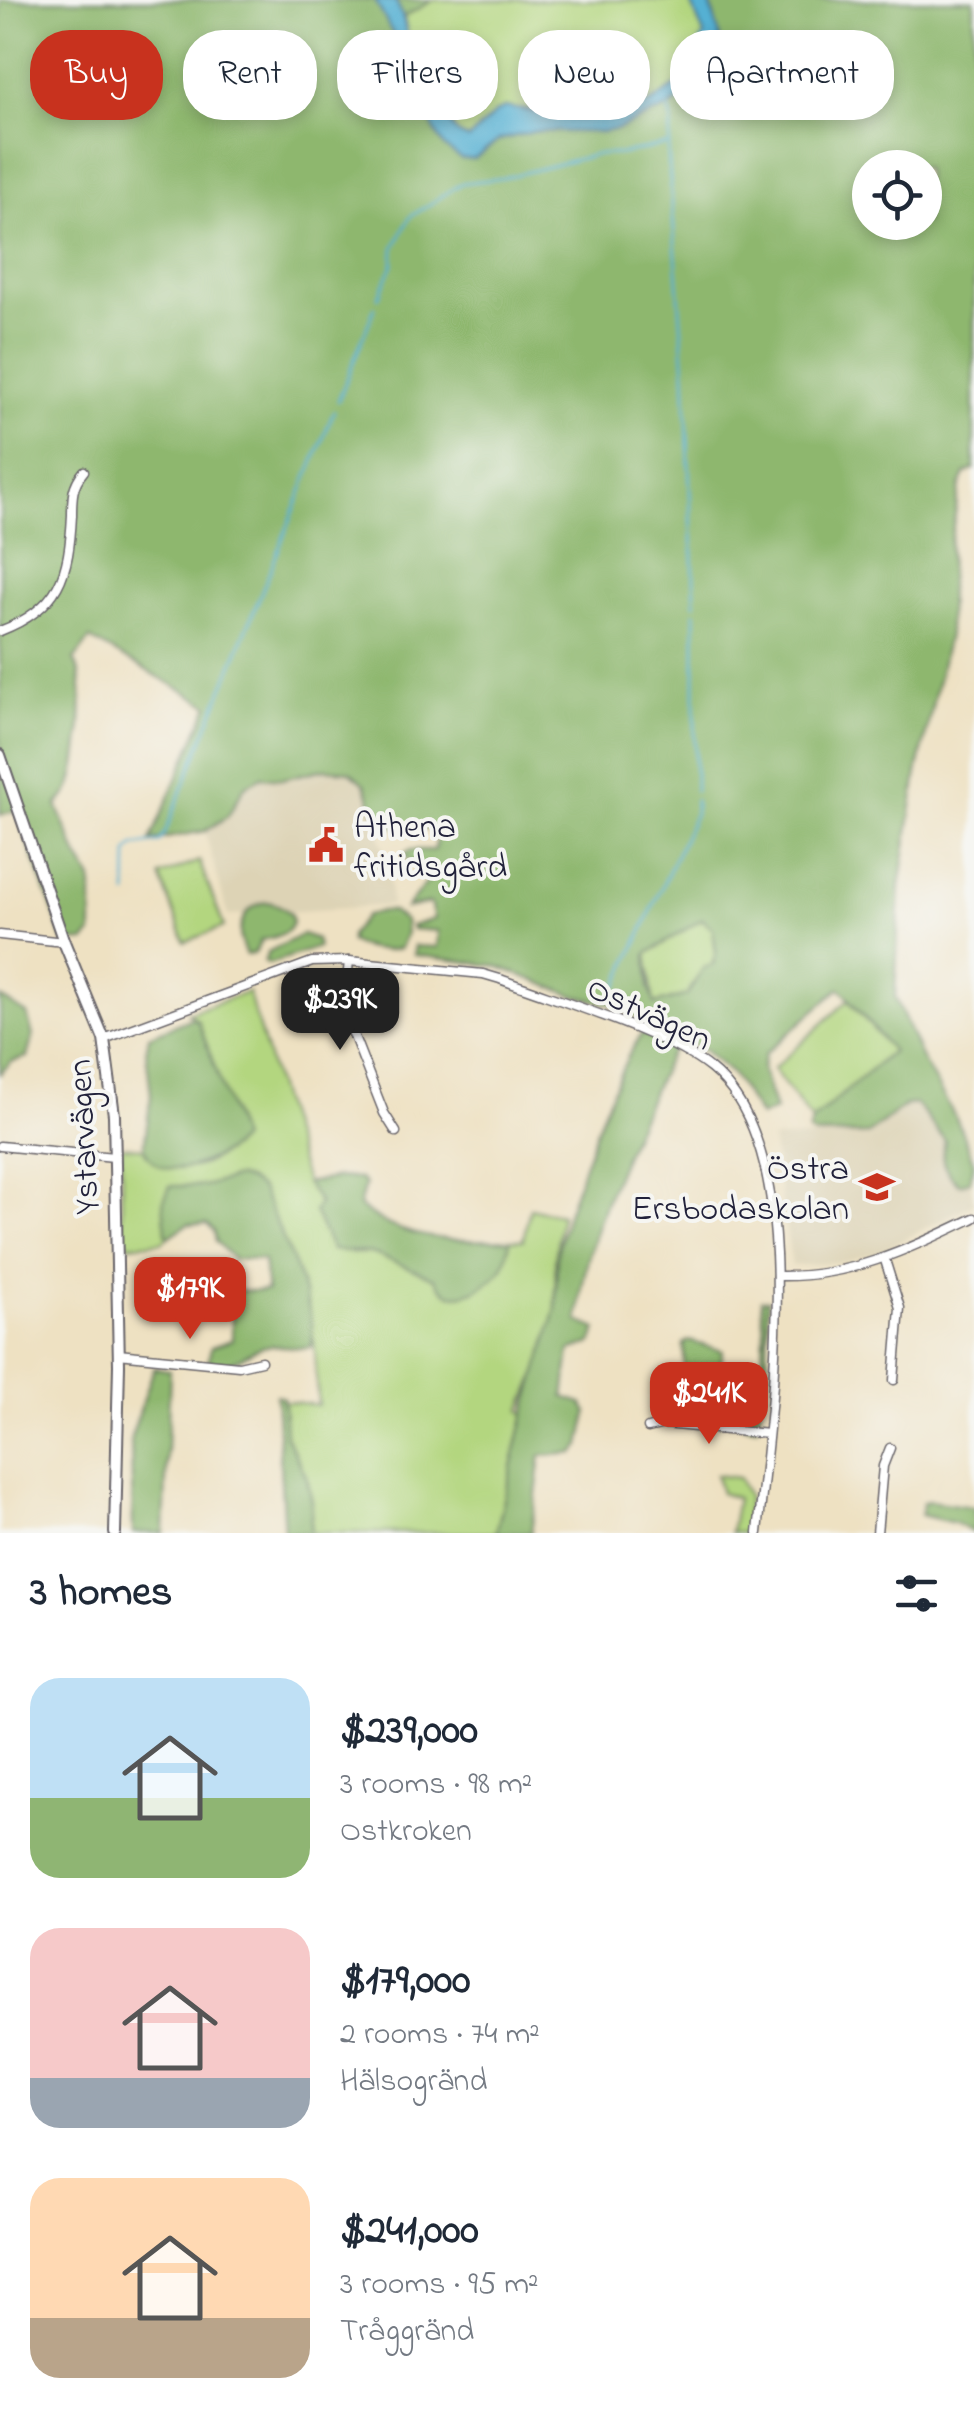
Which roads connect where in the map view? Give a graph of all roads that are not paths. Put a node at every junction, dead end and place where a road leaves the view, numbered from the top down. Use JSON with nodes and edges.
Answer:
{"nodes":[{"id":1,"x":84,"y":471,"type":"dead end"},
{"id":2,"x":0,"y":631,"type":"edge"},
{"id":3,"x":0,"y":756,"type":"edge"},
{"id":4,"x":0,"y":935,"type":"edge"},
{"id":5,"x":64,"y":942,"type":"junction"},
{"id":6,"x":349,"y":960,"type":"junction"},
{"id":7,"x":104,"y":1039,"type":"junction"},
{"id":8,"x":396,"y":1132,"type":"dead end"},
{"id":9,"x":0,"y":1146,"type":"edge"},
{"id":10,"x":114,"y":1156,"type":"junction"},
{"id":11,"x":974,"y":1218,"type":"edge"},
{"id":12,"x":885,"y":1260,"type":"junction"},
{"id":13,"x":777,"y":1276,"type":"junction"},
{"id":14,"x":118,"y":1354,"type":"junction"},
{"id":15,"x":261,"y":1362,"type":"dead end"},
{"id":16,"x":894,"y":1380,"type":"dead end"},
{"id":17,"x":648,"y":1428,"type":"dead end"},
{"id":18,"x":768,"y":1434,"type":"junction"},
{"id":19,"x":890,"y":1448,"type":"dead end"},
{"id":20,"x":115,"y":1533,"type":"edge"},
{"id":21,"x":758,"y":1533,"type":"edge"},
{"id":22,"x":877,"y":1533,"type":"edge"}],
"edges":[{"from":1,"to":2,"type":"street"},
{"from":3,"to":5,"type":"street","name":"Ystarvägen"},
{"from":4,"to":5,"type":"street"},
{"from":5,"to":7,"type":"street","name":"Ystarvägen"},
{"from":6,"to":7,"type":"street","name":"Ostvägen"},
{"from":6,"to":8,"type":"street"},
{"from":6,"to":13,"type":"street","name":"Ostvägen"},
{"from":7,"to":10,"type":"street","name":"Ystarvägen"},
{"from":9,"to":10,"type":"street"},
{"from":10,"to":14,"type":"street","name":"Ystarvägen"},
{"from":11,"to":12,"type":"street"},
{"from":12,"to":13,"type":"street"},
{"from":12,"to":16,"type":"street"},
{"from":13,"to":18,"type":"street","name":"Ostvägen"},
{"from":14,"to":15,"type":"street"},
{"from":14,"to":20,"type":"street","name":"Ystarvägen"},
{"from":17,"to":18,"type":"street"},
{"from":18,"to":21,"type":"street","name":"Ostvägen"},
{"from":19,"to":22,"type":"street"}]}
